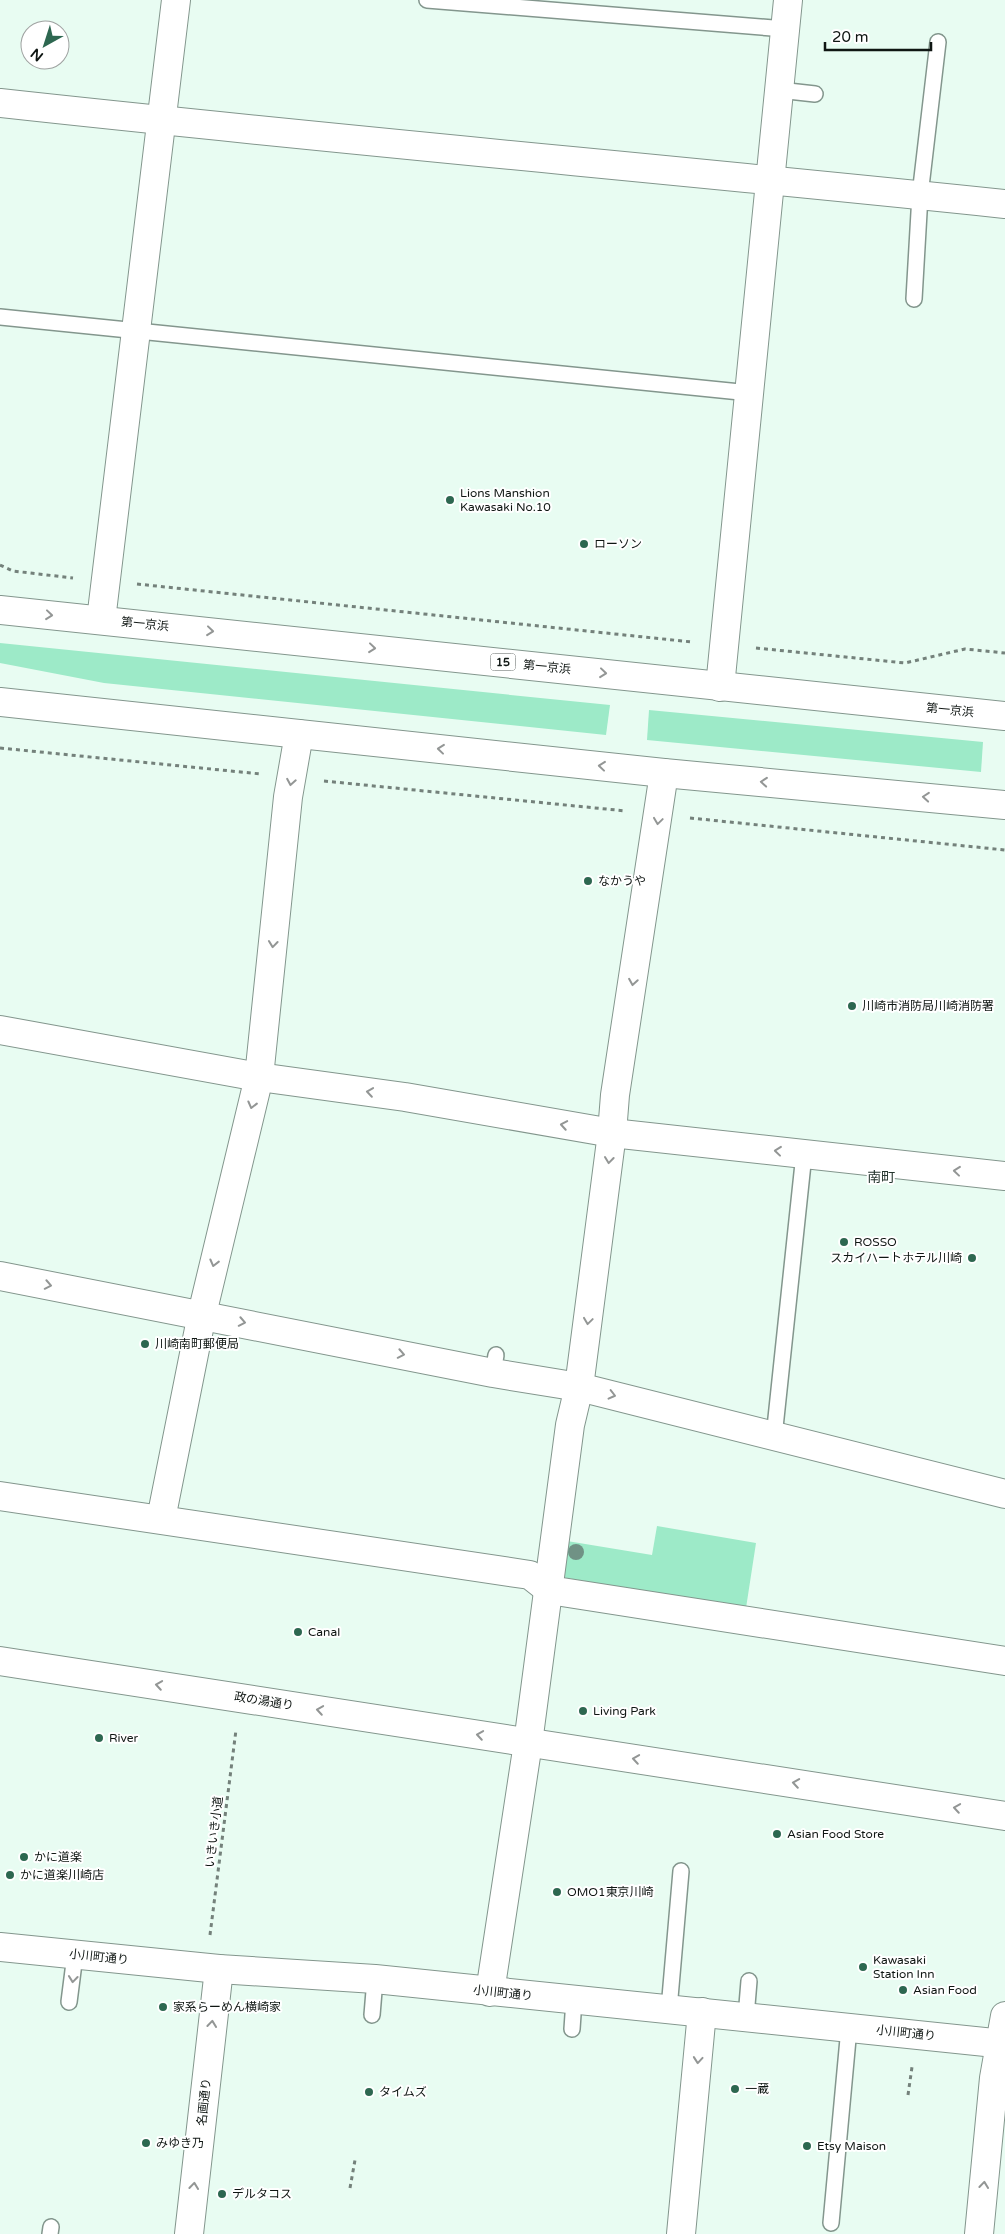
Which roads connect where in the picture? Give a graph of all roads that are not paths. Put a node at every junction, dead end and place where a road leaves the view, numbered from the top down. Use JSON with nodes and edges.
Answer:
{"nodes":[{"id":1,"x":176,"y":0,"type":"edge"},
{"id":2,"x":427,"y":0,"type":"edge"},
{"id":3,"x":788,"y":0,"type":"edge"},
{"id":4,"x":785,"y":29,"type":"junction"},
{"id":5,"x":938,"y":42,"type":"dead end"},
{"id":6,"x":779,"y":90,"type":"junction"},
{"id":7,"x":815,"y":94,"type":"dead end"},
{"id":8,"x":0,"y":103,"type":"edge"},
{"id":9,"x":163,"y":121,"type":"junction"},
{"id":10,"x":769,"y":179,"type":"junction"},
{"id":11,"x":920,"y":195,"type":"junction"},
{"id":12,"x":1005,"y":204,"type":"edge"},
{"id":13,"x":914,"y":299,"type":"dead end"},
{"id":14,"x":0,"y":318,"type":"edge"},
{"id":15,"x":136,"y":332,"type":"junction"},
{"id":16,"x":750,"y":393,"type":"junction"},
{"id":17,"x":0,"y":610,"type":"edge"},
{"id":18,"x":101,"y":620,"type":"junction"},
{"id":19,"x":720,"y":687,"type":"junction"},
{"id":20,"x":0,"y":702,"type":"edge"},
{"id":21,"x":1005,"y":716,"type":"edge"},
{"id":22,"x":299,"y":734,"type":"junction"},
{"id":23,"x":664,"y":773,"type":"junction"},
{"id":24,"x":1005,"y":805,"type":"edge"},
{"id":25,"x":0,"y":1030,"type":"edge"},
{"id":26,"x":259,"y":1077,"type":"junction"},
{"id":27,"x":612,"y":1133,"type":"junction"},
{"id":28,"x":804,"y":1154,"type":"junction"},
{"id":29,"x":1005,"y":1176,"type":"edge"},
{"id":30,"x":0,"y":1276,"type":"edge"},
{"id":31,"x":202,"y":1314,"type":"junction"},
{"id":32,"x":579,"y":1387,"type":"junction"},
{"id":33,"x":774,"y":1437,"type":"junction"},
{"id":34,"x":1005,"y":1494,"type":"edge"},
{"id":35,"x":0,"y":1496,"type":"edge"},
{"id":36,"x":161,"y":1519,"type":"junction"},
{"id":37,"x":549,"y":1590,"type":"junction"},
{"id":38,"x":0,"y":1661,"type":"edge"},
{"id":39,"x":1005,"y":1661,"type":"edge"},
{"id":40,"x":528,"y":1743,"type":"junction"},
{"id":41,"x":1005,"y":1816,"type":"edge"},
{"id":42,"x":681,"y":1871,"type":"dead end"},
{"id":43,"x":0,"y":1947,"type":"edge"},
{"id":44,"x":75,"y":1955,"type":"junction"},
{"id":45,"x":212,"y":1968,"type":"junction"},
{"id":46,"x":375,"y":1980,"type":"junction"},
{"id":47,"x":749,"y":1981,"type":"dead end"},
{"id":48,"x":490,"y":1992,"type":"junction"},
{"id":49,"x":574,"y":2000,"type":"junction"},
{"id":50,"x":69,"y":2002,"type":"dead end"},
{"id":51,"x":669,"y":2009,"type":"junction"},
{"id":52,"x":702,"y":2012,"type":"junction"},
{"id":53,"x":372,"y":2015,"type":"dead end"},
{"id":54,"x":746,"y":2016,"type":"junction"},
{"id":55,"x":1005,"y":2016,"type":"edge"},
{"id":56,"x":849,"y":2028,"type":"junction"},
{"id":57,"x":572,"y":2029,"type":"dead end"},
{"id":58,"x":1003,"y":2044,"type":"edge"},
{"id":59,"x":831,"y":2223,"type":"dead end"},
{"id":60,"x":189,"y":2234,"type":"edge"},
{"id":61,"x":681,"y":2234,"type":"edge"},
{"id":62,"x":979,"y":2234,"type":"edge"}],
"edges":[{"from":1,"to":9,"type":"main road"},
{"from":2,"to":4,"type":"lane"},
{"from":3,"to":4,"type":"main road"},
{"from":4,"to":6,"type":"main road"},
{"from":5,"to":11,"type":"lane"},
{"from":6,"to":7,"type":"lane"},
{"from":6,"to":10,"type":"main road"},
{"from":8,"to":9,"type":"main road"},
{"from":9,"to":10,"type":"main road"},
{"from":9,"to":15,"type":"main road"},
{"from":10,"to":11,"type":"main road"},
{"from":10,"to":16,"type":"main road"},
{"from":11,"to":12,"type":"main road"},
{"from":11,"to":13,"type":"lane"},
{"from":14,"to":15,"type":"lane"},
{"from":15,"to":16,"type":"lane"},
{"from":15,"to":18,"type":"main road"},
{"from":16,"to":19,"type":"main road"},
{"from":17,"to":18,"type":"main road","name":"第一京浜","number":"15","one_way":true},
{"from":18,"to":19,"type":"main road","name":"第一京浜","number":"15","one_way":true},
{"from":19,"to":21,"type":"main road","name":"第一京浜","number":"15"},
{"from":20,"to":22,"type":"main road"},
{"from":23,"to":22,"type":"main road","one_way":true},
{"from":22,"to":26,"type":"main road","one_way":true},
{"from":24,"to":23,"type":"main road","one_way":true},
{"from":23,"to":27,"type":"main road","one_way":true},
{"from":25,"to":26,"type":"main road"},
{"from":27,"to":26,"type":"main road","one_way":true},
{"from":26,"to":31,"type":"main road","one_way":true},
{"from":28,"to":27,"type":"main road","one_way":true},
{"from":27,"to":32,"type":"main road","one_way":true},
{"from":29,"to":28,"type":"main road","one_way":true},
{"from":28,"to":33,"type":"lane"},
{"from":30,"to":31,"type":"main road","one_way":true},
{"from":31,"to":32,"type":"main road","one_way":true},
{"from":31,"to":36,"type":"main road"},
{"from":32,"to":33,"type":"main road","one_way":true},
{"from":32,"to":37,"type":"main road"},
{"from":33,"to":34,"type":"main road"},
{"from":35,"to":36,"type":"main road"},
{"from":36,"to":37,"type":"main road"},
{"from":37,"to":39,"type":"main road"},
{"from":37,"to":40,"type":"main road"},
{"from":40,"to":38,"type":"main road","name":"政の湯通り","one_way":true},
{"from":41,"to":40,"type":"main road","name":"政の湯通り","one_way":true},
{"from":40,"to":48,"type":"main road"},
{"from":42,"to":51,"type":"lane"},
{"from":43,"to":44,"type":"main road","name":"小川町通り"},
{"from":44,"to":45,"type":"main road","name":"小川町通り"},
{"from":44,"to":50,"type":"lane","one_way":true},
{"from":45,"to":46,"type":"main road","name":"小川町通り"},
{"from":60,"to":45,"type":"main road","name":"名画通り","one_way":true},
{"from":46,"to":48,"type":"main road","name":"小川町通り"},
{"from":46,"to":53,"type":"lane"},
{"from":47,"to":54,"type":"lane"},
{"from":48,"to":49,"type":"main road","name":"小川町通り"},
{"from":49,"to":51,"type":"main road","name":"小川町通り"},
{"from":49,"to":57,"type":"lane"},
{"from":51,"to":52,"type":"main road","name":"小川町通り"},
{"from":52,"to":54,"type":"main road","name":"小川町通り"},
{"from":52,"to":61,"type":"main road","one_way":true},
{"from":54,"to":56,"type":"main road","name":"小川町通り"},
{"from":55,"to":58,"type":"main road"},
{"from":56,"to":58,"type":"main road","name":"小川町通り"},
{"from":56,"to":59,"type":"lane"},
{"from":62,"to":58,"type":"main road","one_way":true}]}
